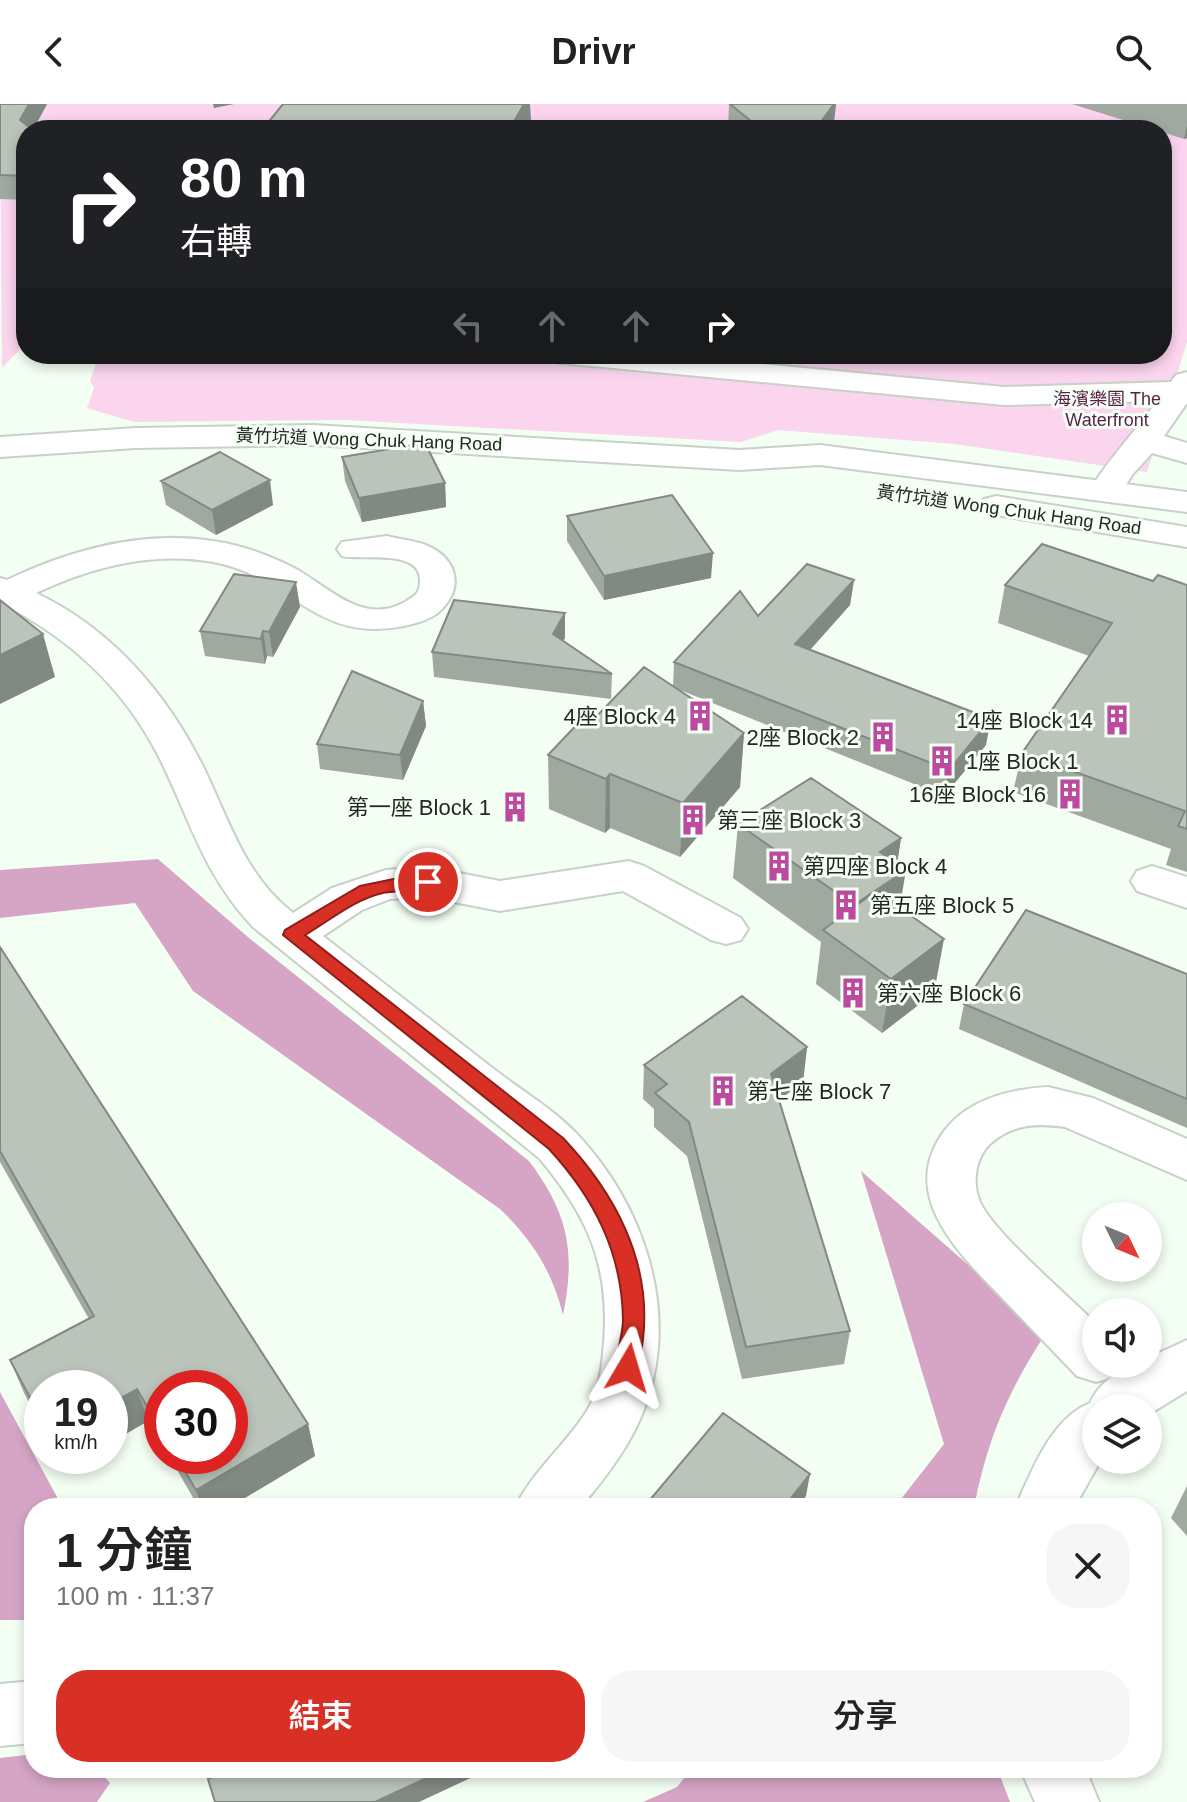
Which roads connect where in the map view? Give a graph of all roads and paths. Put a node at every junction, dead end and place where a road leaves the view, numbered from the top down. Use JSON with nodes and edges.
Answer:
{"nodes":[{"id":1,"x":655,"y":364,"type":"edge"},
{"id":2,"x":737,"y":364,"type":"edge"},
{"id":3,"x":759,"y":375,"type":"junction"},
{"id":4,"x":1184,"y":386,"type":"edge"},
{"id":5,"x":1145,"y":441,"type":"junction"},
{"id":6,"x":0,"y":447,"type":"edge"},
{"id":7,"x":1187,"y":453,"type":"edge"},
{"id":8,"x":739,"y":460,"type":"junction"},
{"id":9,"x":1107,"y":490,"type":"junction"},
{"id":10,"x":1187,"y":502,"type":"edge"},
{"id":11,"x":1187,"y":537,"type":"edge"},
{"id":12,"x":354,"y":549,"type":"dead end"},
{"id":13,"x":4,"y":591,"type":"edge"},
{"id":14,"x":726,"y":929,"type":"dead end"},
{"id":15,"x":292,"y":935,"type":"junction"},
{"id":16,"x":1187,"y":1160,"type":"edge"},
{"id":17,"x":1187,"y":1364,"type":"edge"},
{"id":18,"x":1108,"y":1390,"type":"edge"},
{"id":19,"x":553,"y":1498,"type":"edge"},
{"id":20,"x":1049,"y":1498,"type":"edge"},
{"id":21,"x":24,"y":1713,"type":"edge"},
{"id":22,"x":0,"y":1715,"type":"edge"},
{"id":23,"x":1056,"y":1778,"type":"edge"},
{"id":24,"x":1067,"y":1802,"type":"edge"}],
"edges":[{"from":1,"to":3,"type":"main road"},
{"from":2,"to":3,"type":"main road"},
{"from":3,"to":4,"type":"main road"},
{"from":4,"to":5,"type":"main road"},
{"from":5,"to":7,"type":"main road"},
{"from":5,"to":9,"type":"main road"},
{"from":6,"to":8,"type":"main road","name":"黃竹坑道 Wong Chuk Hang Road"},
{"from":8,"to":9,"type":"main road","name":"黃竹坑道 Wong Chuk Hang Road"},
{"from":8,"to":11,"type":"main road","name":"黃竹坑道 Wong Chuk Hang Road"},
{"from":9,"to":10,"type":"main road","name":"黃竹坑道 Wong Chuk Hang Road"},
{"from":12,"to":13,"type":"main road"},
{"from":13,"to":15,"type":"main road"},
{"from":14,"to":15,"type":"main road"},
{"from":15,"to":19,"type":"main road"},
{"from":16,"to":18,"type":"main road"},
{"from":17,"to":18,"type":"main road"},
{"from":18,"to":20,"type":"main road"},
{"from":21,"to":22,"type":"main road"},
{"from":23,"to":24,"type":"main road"}]}
